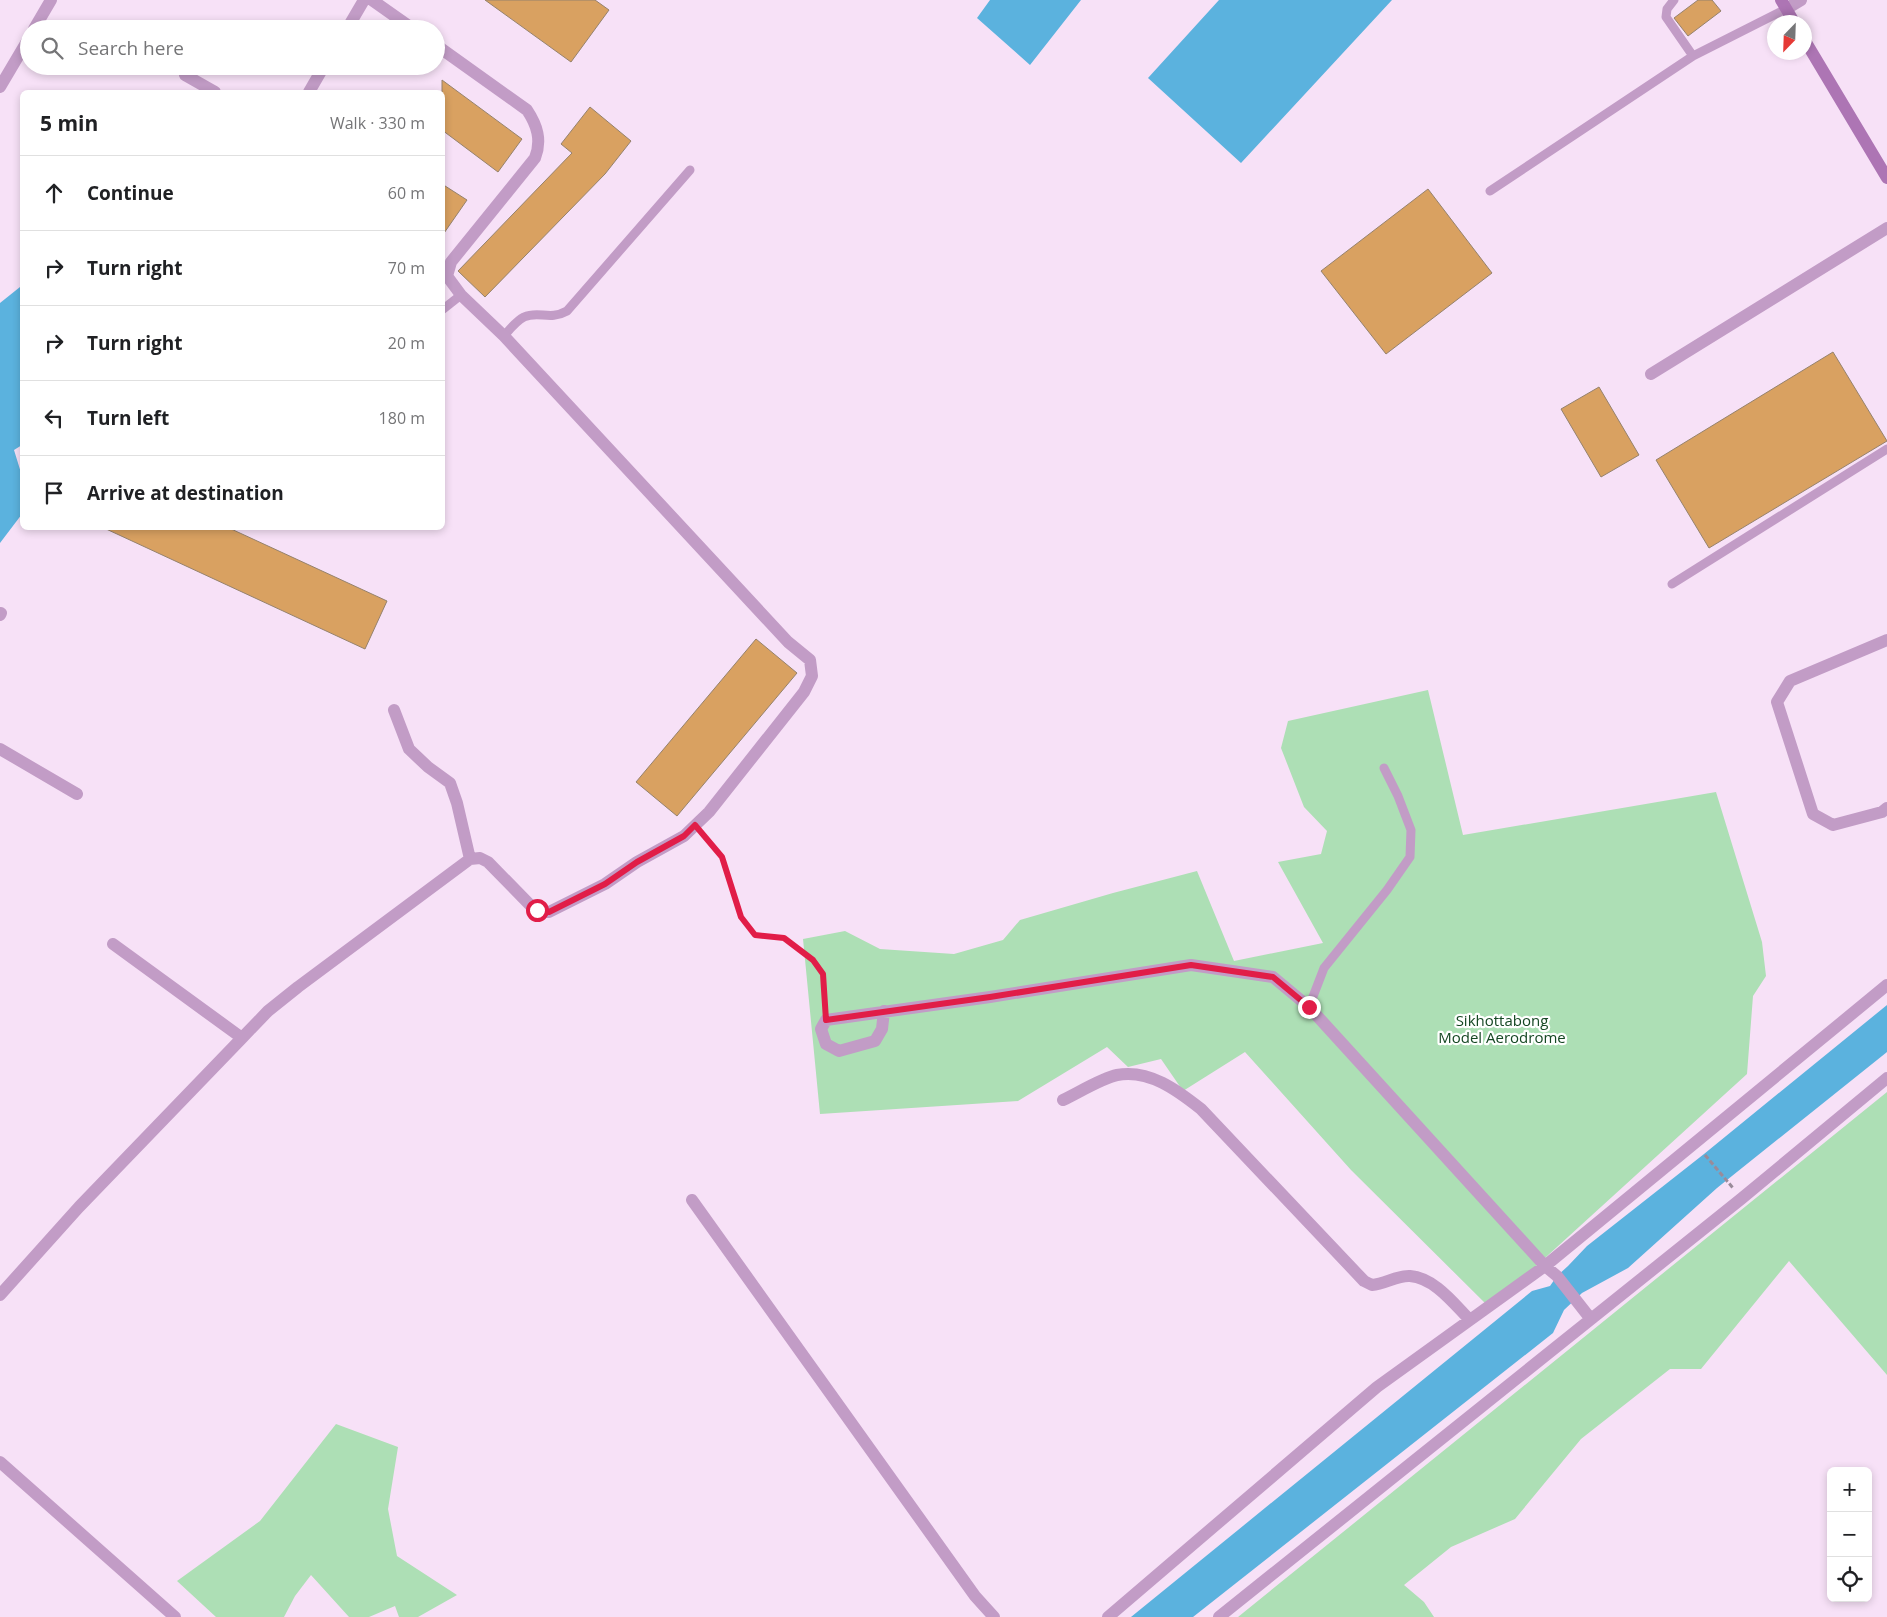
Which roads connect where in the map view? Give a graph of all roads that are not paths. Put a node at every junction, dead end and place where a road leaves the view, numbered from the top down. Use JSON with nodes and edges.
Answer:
{"nodes":[{"id":1,"x":51,"y":0,"type":"edge"},
{"id":2,"x":372,"y":0,"type":"edge"},
{"id":3,"x":1674,"y":0,"type":"edge"},
{"id":4,"x":1802,"y":0,"type":"edge"},
{"id":5,"x":1783,"y":4,"type":"edge"},
{"id":6,"x":1790,"y":15,"type":"edge"},
{"id":7,"x":39,"y":20,"type":"edge"},
{"id":8,"x":355,"y":20,"type":"edge"},
{"id":9,"x":400,"y":20,"type":"edge"},
{"id":10,"x":445,"y":52,"type":"edge"},
{"id":11,"x":1812,"y":52,"type":"edge"},
{"id":12,"x":20,"y":53,"type":"edge"},
{"id":13,"x":1693,"y":56,"type":"junction"},
{"id":14,"x":185,"y":75,"type":"dead end"},
{"id":15,"x":319,"y":75,"type":"edge"},
{"id":16,"x":0,"y":87,"type":"edge"},
{"id":17,"x":211,"y":90,"type":"edge"},
{"id":18,"x":310,"y":90,"type":"edge"},
{"id":19,"x":690,"y":170,"type":"dead end"},
{"id":20,"x":1887,"y":178,"type":"edge"},
{"id":21,"x":1490,"y":191,"type":"dead end"},
{"id":22,"x":1887,"y":228,"type":"edge"},
{"id":23,"x":461,"y":295,"type":"junction"},
{"id":24,"x":445,"y":308,"type":"edge"},
{"id":25,"x":504,"y":336,"type":"junction"},
{"id":26,"x":1650,"y":374,"type":"dead end"},
{"id":27,"x":1887,"y":449,"type":"edge"},
{"id":28,"x":1672,"y":584,"type":"dead end"},
{"id":29,"x":1887,"y":640,"type":"edge"},
{"id":30,"x":394,"y":710,"type":"dead end"},
{"id":31,"x":0,"y":749,"type":"edge"},
{"id":32,"x":1384,"y":768,"type":"dead end"},
{"id":33,"x":77,"y":794,"type":"dead end"},
{"id":34,"x":1887,"y":808,"type":"edge"},
{"id":35,"x":470,"y":859,"type":"junction"},
{"id":36,"x":113,"y":944,"type":"dead end"},
{"id":37,"x":1887,"y":985,"type":"edge"},
{"id":38,"x":1309,"y":1007,"type":"junction"},
{"id":39,"x":884,"y":1011,"type":"junction"},
{"id":40,"x":242,"y":1038,"type":"junction"},
{"id":41,"x":1887,"y":1078,"type":"edge"},
{"id":42,"x":1063,"y":1100,"type":"dead end"},
{"id":43,"x":692,"y":1200,"type":"dead end"},
{"id":44,"x":1545,"y":1266,"type":"junction"},
{"id":45,"x":0,"y":1296,"type":"edge"},
{"id":46,"x":1590,"y":1318,"type":"junction"},
{"id":47,"x":1470,"y":1320,"type":"junction"},
{"id":48,"x":0,"y":1462,"type":"edge"},
{"id":49,"x":175,"y":1617,"type":"edge"},
{"id":50,"x":994,"y":1617,"type":"edge"},
{"id":51,"x":1108,"y":1617,"type":"edge"},
{"id":52,"x":1219,"y":1617,"type":"edge"}],
"edges":[{"from":1,"to":7,"type":"street"},
{"from":2,"to":8,"type":"street"},
{"from":2,"to":9,"type":"street"},
{"from":3,"to":13,"type":"lane"},
{"from":4,"to":5,"type":"street"},
{"from":5,"to":6,"type":"main road"},
{"from":5,"to":13,"type":"lane"},
{"from":10,"to":23,"type":"street"},
{"from":11,"to":20,"type":"main road"},
{"from":12,"to":16,"type":"street"},
{"from":13,"to":21,"type":"lane"},
{"from":14,"to":17,"type":"street"},
{"from":15,"to":18,"type":"street"},
{"from":19,"to":25,"type":"lane"},
{"from":22,"to":26,"type":"street"},
{"from":23,"to":24,"type":"lane"},
{"from":23,"to":25,"type":"street"},
{"from":25,"to":35,"type":"street"},
{"from":27,"to":28,"type":"lane"},
{"from":29,"to":34,"type":"street"},
{"from":30,"to":35,"type":"street"},
{"from":31,"to":33,"type":"street"},
{"from":32,"to":38,"type":"lane"},
{"from":35,"to":40,"type":"street"},
{"from":36,"to":40,"type":"street"},
{"from":37,"to":44,"type":"street"},
{"from":38,"to":39,"type":"street"},
{"from":38,"to":44,"type":"street"},
{"from":39,"to":39,"type":"street"},
{"from":40,"to":45,"type":"street"},
{"from":41,"to":46,"type":"street"},
{"from":42,"to":47,"type":"street"},
{"from":43,"to":50,"type":"street"},
{"from":44,"to":46,"type":"street"},
{"from":44,"to":47,"type":"street"},
{"from":46,"to":52,"type":"street"},
{"from":47,"to":51,"type":"street"},
{"from":48,"to":49,"type":"street"}]}
